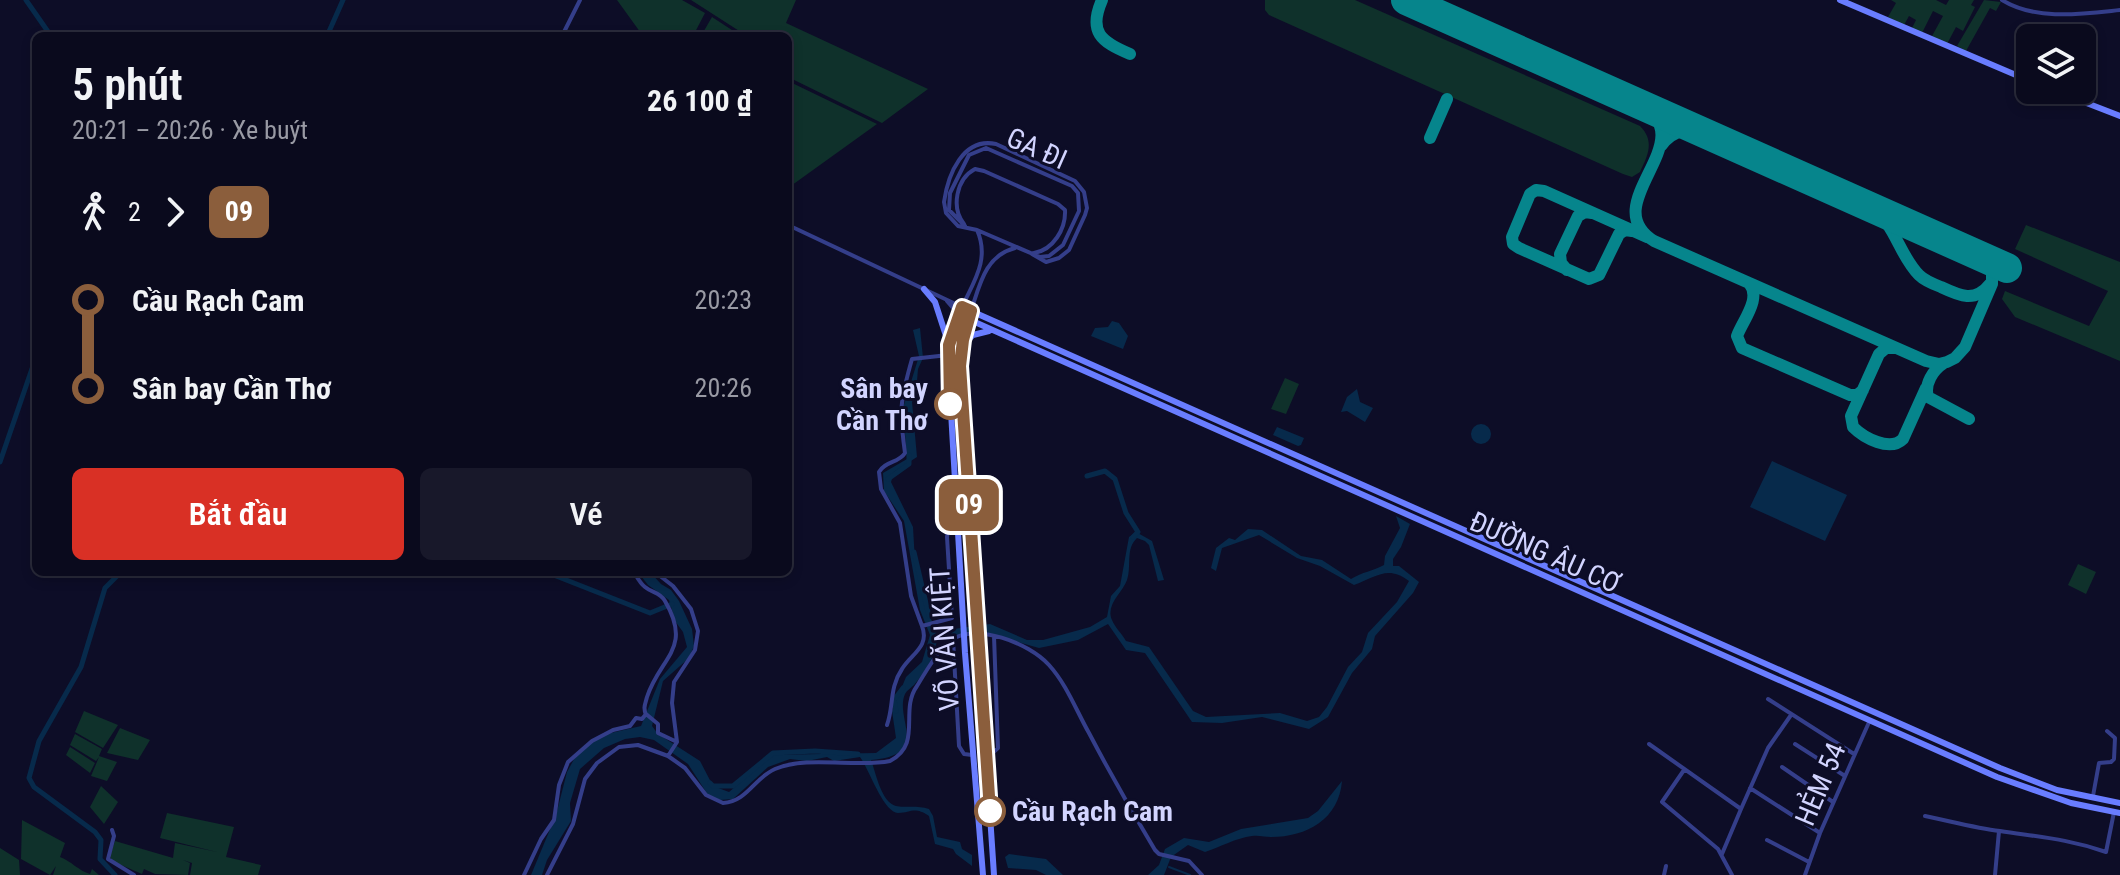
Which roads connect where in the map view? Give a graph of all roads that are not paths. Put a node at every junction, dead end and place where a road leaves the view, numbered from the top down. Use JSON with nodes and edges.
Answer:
{"nodes":[{"id":1,"x":580,"y":0,"type":"edge"},
{"id":2,"x":1840,"y":0,"type":"edge"},
{"id":3,"x":2002,"y":0,"type":"edge"},
{"id":4,"x":2120,"y":10,"type":"edge"},
{"id":5,"x":564,"y":32,"type":"edge"},
{"id":6,"x":2016,"y":75,"type":"edge"},
{"id":7,"x":2089,"y":104,"type":"edge"},
{"id":8,"x":2120,"y":116,"type":"edge"},
{"id":9,"x":965,"y":226,"type":"junction"},
{"id":10,"x":792,"y":227,"type":"edge"},
{"id":11,"x":977,"y":230,"type":"junction"},
{"id":12,"x":1017,"y":248,"type":"junction"},
{"id":13,"x":1032,"y":254,"type":"junction"},
{"id":14,"x":924,"y":289,"type":"junction"},
{"id":15,"x":946,"y":300,"type":"junction"},
{"id":16,"x":962,"y":307,"type":"junction"},
{"id":17,"x":971,"y":311,"type":"junction"},
{"id":18,"x":959,"y":315,"type":"junction"},
{"id":19,"x":969,"y":319,"type":"junction"},
{"id":20,"x":993,"y":330,"type":"junction"},
{"id":21,"x":949,"y":345,"type":"junction"},
{"id":22,"x":961,"y":350,"type":"junction"},
{"id":23,"x":1052,"y":352,"type":"junction"},
{"id":24,"x":948,"y":355,"type":"junction"},
{"id":25,"x":968,"y":490,"type":"junction"},
{"id":26,"x":956,"y":491,"type":"junction"},
{"id":27,"x":959,"y":528,"type":"junction"},
{"id":28,"x":1473,"y":533,"type":"junction"},
{"id":29,"x":1469,"y":543,"type":"junction"},
{"id":30,"x":637,"y":576,"type":"edge"},
{"id":31,"x":660,"y":576,"type":"edge"},
{"id":32,"x":924,"y":625,"type":"junction"},
{"id":33,"x":994,"y":636,"type":"junction"},
{"id":34,"x":953,"y":639,"type":"junction"},
{"id":35,"x":1768,"y":699,"type":"dead end"},
{"id":36,"x":1875,"y":711,"type":"junction"},
{"id":37,"x":646,"y":715,"type":"junction"},
{"id":38,"x":1791,"y":715,"type":"junction"},
{"id":39,"x":1870,"y":720,"type":"junction"},
{"id":40,"x":887,"y":725,"type":"dead end"},
{"id":41,"x":2107,"y":731,"type":"dead end"},
{"id":42,"x":677,"y":743,"type":"junction"},
{"id":43,"x":1649,"y":744,"type":"dead end"},
{"id":44,"x":1795,"y":744,"type":"dead end"},
{"id":45,"x":1854,"y":754,"type":"junction"},
{"id":46,"x":974,"y":755,"type":"junction"},
{"id":47,"x":668,"y":756,"type":"junction"},
{"id":48,"x":987,"y":758,"type":"junction"},
{"id":49,"x":1985,"y":761,"type":"junction"},
{"id":50,"x":1782,"y":767,"type":"dead end"},
{"id":51,"x":1684,"y":770,"type":"junction"},
{"id":52,"x":1982,"y":770,"type":"junction"},
{"id":53,"x":1845,"y":776,"type":"junction"},
{"id":54,"x":1750,"y":788,"type":"junction"},
{"id":55,"x":2092,"y":799,"type":"junction"},
{"id":56,"x":1834,"y":802,"type":"junction"},
{"id":57,"x":2120,"y":803,"type":"edge"},
{"id":58,"x":1741,"y":809,"type":"junction"},
{"id":59,"x":2117,"y":812,"type":"edge"},
{"id":60,"x":1925,"y":816,"type":"dead end"},
{"id":61,"x":112,"y":830,"type":"dead end"},
{"id":62,"x":1999,"y":831,"type":"junction"},
{"id":63,"x":1820,"y":833,"type":"junction"},
{"id":64,"x":1767,"y":840,"type":"dead end"},
{"id":65,"x":1722,"y":854,"type":"junction"},
{"id":66,"x":1809,"y":862,"type":"junction"},
{"id":67,"x":1666,"y":866,"type":"dead end"},
{"id":68,"x":134,"y":875,"type":"edge"},
{"id":69,"x":524,"y":875,"type":"edge"},
{"id":70,"x":547,"y":875,"type":"edge"},
{"id":71,"x":983,"y":875,"type":"edge"},
{"id":72,"x":994,"y":875,"type":"edge"},
{"id":73,"x":1202,"y":875,"type":"edge"},
{"id":74,"x":1664,"y":875,"type":"edge"},
{"id":75,"x":1732,"y":875,"type":"edge"},
{"id":76,"x":1805,"y":875,"type":"edge"},
{"id":77,"x":1995,"y":875,"type":"edge"}],
"edges":[{"from":1,"to":5,"type":"street"},
{"from":2,"to":6,"type":"street"},
{"from":3,"to":4,"type":"street"},
{"from":7,"to":8,"type":"street"},
{"from":9,"to":11,"type":"street"},
{"from":9,"to":13,"type":"street"},
{"from":9,"to":13,"type":"street","name":"GA ĐI"},
{"from":10,"to":14,"type":"street"},
{"from":11,"to":12,"type":"street"},
{"from":11,"to":16,"type":"street"},
{"from":12,"to":13,"type":"street"},
{"from":12,"to":17,"type":"street"},
{"from":14,"to":15,"type":"street"},
{"from":14,"to":21,"type":"street"},
{"from":15,"to":16,"type":"street"},
{"from":15,"to":18,"type":"street"},
{"from":16,"to":17,"type":"street","name":"ĐƯỜNG ÂU CƠ"},
{"from":16,"to":18,"type":"street","name":"VÕ VĂN KIỆT"},
{"from":17,"to":19,"type":"street","name":"VÕ VĂN KIỆT"},
{"from":17,"to":23,"type":"street","name":"ĐƯỜNG ÂU CƠ"},
{"from":18,"to":19,"type":"street","name":"ĐƯỜNG ÂU CƠ"},
{"from":18,"to":21,"type":"street","name":"VÕ VĂN KIỆT"},
{"from":19,"to":20,"type":"street","name":"ĐƯỜNG ÂU CƠ"},
{"from":19,"to":22,"type":"street","name":"VÕ VĂN KIỆT"},
{"from":20,"to":22,"type":"street"},
{"from":20,"to":23,"type":"street","name":"ĐƯỜNG ÂU CƠ"},
{"from":21,"to":24,"type":"street","name":"VÕ VĂN KIỆT"},
{"from":22,"to":25,"type":"street","name":"VÕ VĂN KIỆT"},
{"from":23,"to":28,"type":"street","name":"ĐƯỜNG ÂU CƠ"},
{"from":23,"to":29,"type":"street","name":"ĐƯỜNG ÂU CƠ"},
{"from":24,"to":26,"type":"street","name":"VÕ VĂN KIỆT"},
{"from":24,"to":32,"type":"street"},
{"from":25,"to":26,"type":"street"},
{"from":25,"to":48,"type":"street","name":"VÕ VĂN KIỆT"},
{"from":26,"to":27,"type":"street","name":"VÕ VĂN KIỆT"},
{"from":27,"to":32,"type":"street"},
{"from":27,"to":46,"type":"street","name":"VÕ VĂN KIỆT"},
{"from":28,"to":29,"type":"street"},
{"from":28,"to":36,"type":"street","name":"ĐƯỜNG ÂU CƠ"},
{"from":29,"to":39,"type":"street","name":"ĐƯỜNG ÂU CƠ"},
{"from":30,"to":37,"type":"street"},
{"from":31,"to":42,"type":"street"},
{"from":32,"to":40,"type":"street"},
{"from":33,"to":34,"type":"street"},
{"from":33,"to":48,"type":"street"},
{"from":33,"to":73,"type":"street"},
{"from":34,"to":46,"type":"street"},
{"from":34,"to":47,"type":"street"},
{"from":35,"to":38,"type":"street"},
{"from":36,"to":39,"type":"street","name":"HẺM 54"},
{"from":36,"to":49,"type":"street","name":"ĐƯỜNG ÂU CƠ"},
{"from":37,"to":42,"type":"street"},
{"from":37,"to":69,"type":"street"},
{"from":38,"to":45,"type":"street"},
{"from":38,"to":54,"type":"street"},
{"from":39,"to":45,"type":"street","name":"HẺM 54"},
{"from":39,"to":52,"type":"street","name":"ĐƯỜNG ÂU CƠ"},
{"from":41,"to":55,"type":"street"},
{"from":42,"to":47,"type":"street"},
{"from":43,"to":51,"type":"street"},
{"from":44,"to":53,"type":"street"},
{"from":45,"to":53,"type":"street","name":"HẺM 54"},
{"from":46,"to":71,"type":"street","name":"VÕ VĂN KIỆT"},
{"from":47,"to":70,"type":"street"},
{"from":48,"to":72,"type":"street","name":"VÕ VĂN KIỆT"},
{"from":49,"to":52,"type":"street"},
{"from":49,"to":55,"type":"street","name":"ĐƯỜNG ÂU CƠ"},
{"from":50,"to":56,"type":"street"},
{"from":51,"to":58,"type":"street"},
{"from":51,"to":65,"type":"street"},
{"from":52,"to":59,"type":"street","name":"ĐƯỜNG ÂU CƠ"},
{"from":53,"to":56,"type":"street","name":"HẺM 54"},
{"from":54,"to":58,"type":"street"},
{"from":54,"to":63,"type":"street"},
{"from":55,"to":57,"type":"street","name":"ĐƯỜNG ÂU CƠ"},
{"from":56,"to":63,"type":"street","name":"HẺM 54"},
{"from":58,"to":65,"type":"street"},
{"from":59,"to":62,"type":"street"},
{"from":60,"to":62,"type":"street"},
{"from":61,"to":68,"type":"street"},
{"from":62,"to":77,"type":"street"},
{"from":63,"to":66,"type":"street","name":"HẺM 54"},
{"from":64,"to":66,"type":"street"},
{"from":65,"to":75,"type":"street"},
{"from":66,"to":76,"type":"street","name":"HẺM 54"},
{"from":67,"to":74,"type":"street"}]}
